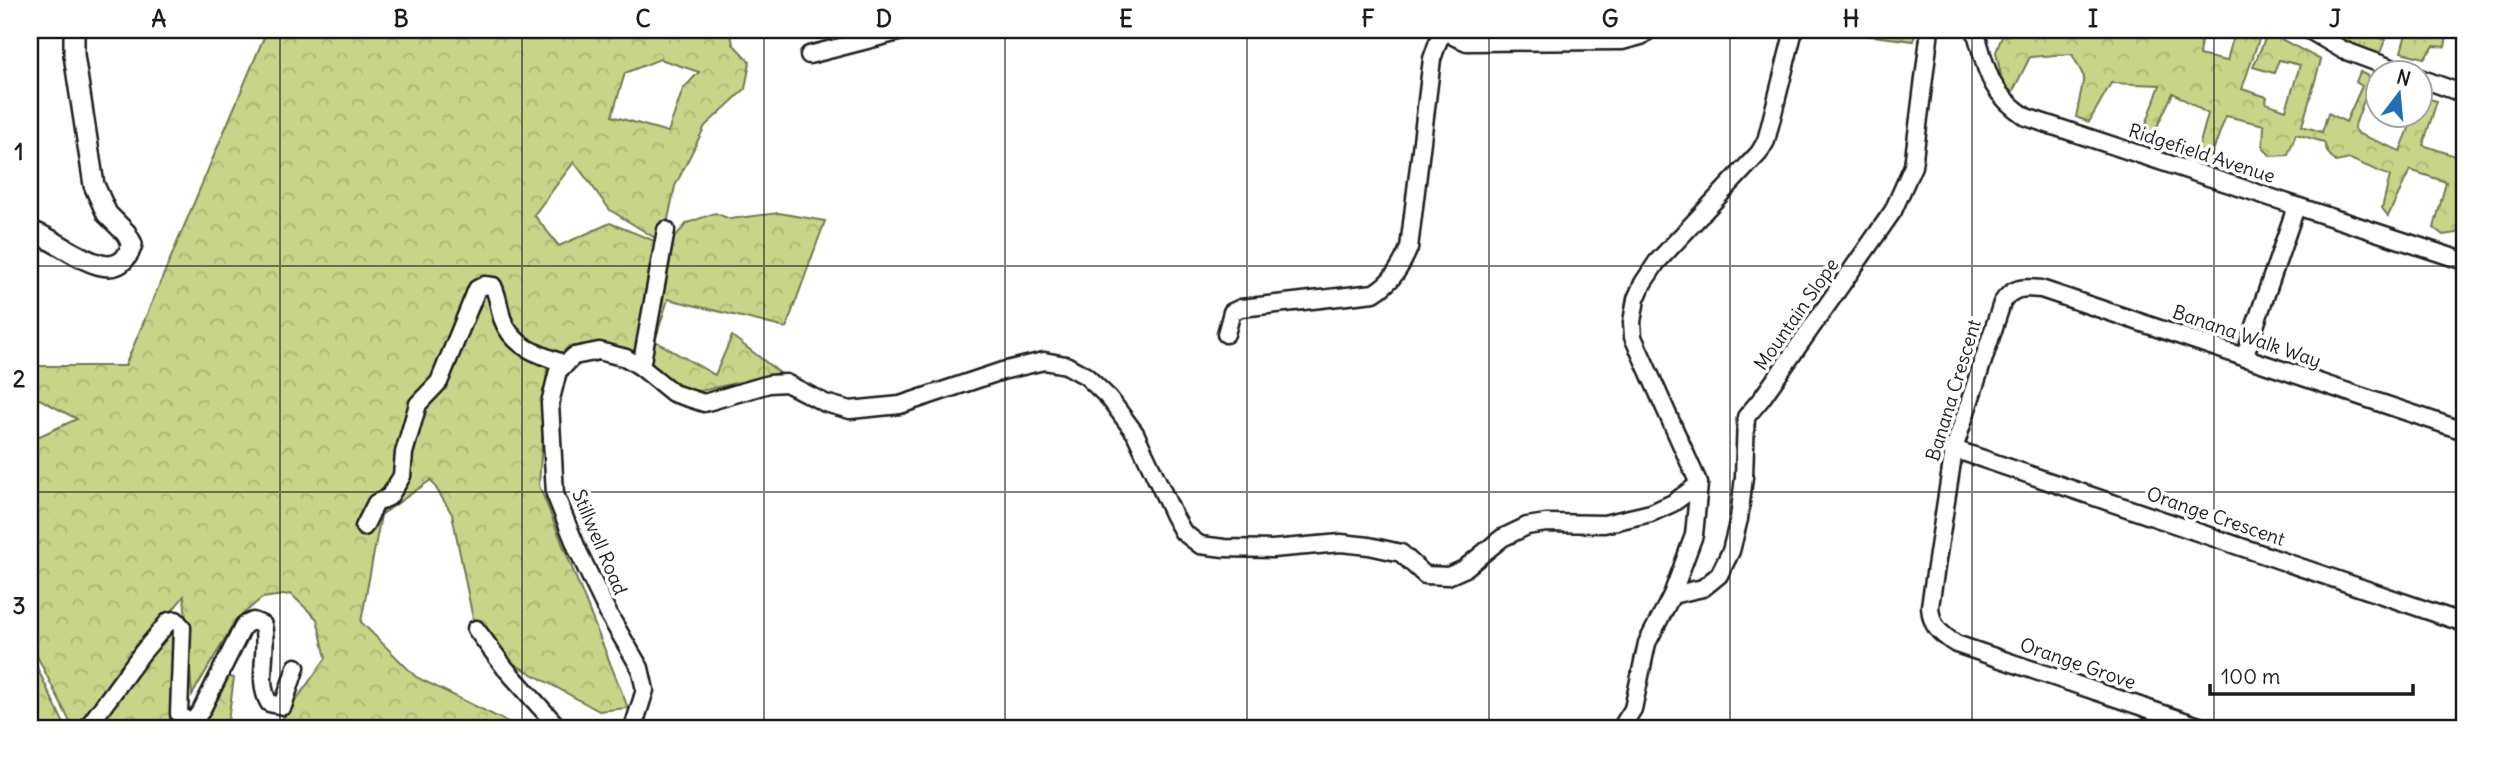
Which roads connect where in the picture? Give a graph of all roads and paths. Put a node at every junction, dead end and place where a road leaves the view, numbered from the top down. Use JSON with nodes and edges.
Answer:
{"nodes":[{"id":1,"x":74,"y":30,"type":"edge"},
{"id":2,"x":906,"y":30,"type":"edge"},
{"id":3,"x":1450,"y":30,"type":"edge"},
{"id":4,"x":1649,"y":30,"type":"edge"},
{"id":5,"x":1794,"y":30,"type":"edge"},
{"id":6,"x":1930,"y":30,"type":"edge"},
{"id":7,"x":1975,"y":30,"type":"edge"},
{"id":8,"x":2309,"y":30,"type":"edge"},
{"id":9,"x":809,"y":55,"type":"dead end"},
{"id":10,"x":2370,"y":60,"type":"edge"},
{"id":11,"x":2434,"y":83,"type":"edge"},
{"id":12,"x":2464,"y":94,"type":"edge"},
{"id":13,"x":2296,"y":207,"type":"junction"},
{"id":14,"x":30,"y":230,"type":"edge"},
{"id":15,"x":666,"y":230,"type":"dead end"},
{"id":16,"x":2464,"y":261,"type":"edge"},
{"id":17,"x":2016,"y":289,"type":"joint"},
{"id":18,"x":1226,"y":334,"type":"dead end"},
{"id":19,"x":2245,"y":358,"type":"junction"},
{"id":20,"x":566,"y":364,"type":"junction"},
{"id":21,"x":641,"y":367,"type":"junction"},
{"id":22,"x":2464,"y":430,"type":"edge"},
{"id":23,"x":1954,"y":449,"type":"junction"},
{"id":24,"x":1699,"y":484,"type":"junction"},
{"id":25,"x":364,"y":527,"type":"dead end"},
{"id":26,"x":1672,"y":595,"type":"junction"},
{"id":27,"x":2464,"y":623,"type":"edge"},
{"id":28,"x":477,"y":629,"type":"dead end"},
{"id":29,"x":1939,"y":633,"type":"joint"},
{"id":30,"x":296,"y":667,"type":"dead end"},
{"id":31,"x":88,"y":728,"type":"edge"},
{"id":32,"x":559,"y":728,"type":"edge"},
{"id":33,"x":633,"y":728,"type":"edge"},
{"id":34,"x":1621,"y":728,"type":"edge"},
{"id":35,"x":2205,"y":728,"type":"edge"}],
"edges":[{"from":1,"to":14,"type":"main road"},
{"from":2,"to":9,"type":"street"},
{"from":3,"to":4,"type":"street"},
{"from":3,"to":18,"type":"street"},
{"from":5,"to":24,"type":"street"},
{"from":6,"to":26,"type":"street","name":"Mountain Slope"},
{"from":7,"to":13,"type":"street","name":"Ridgefield Avenue"},
{"from":8,"to":10,"type":"street"},
{"from":11,"to":12,"type":"street"},
{"from":13,"to":16,"type":"street","name":"Ridgefield Avenue"},
{"from":13,"to":19,"type":"street"},
{"from":15,"to":21,"type":"street"},
{"from":17,"to":19,"type":"street","name":"Banana Walk Way"},
{"from":17,"to":23,"type":"street","name":"Banana Crescent"},
{"from":19,"to":22,"type":"street","name":"Banana Walk Way"},
{"from":20,"to":21,"type":"street"},
{"from":20,"to":25,"type":"street"},
{"from":20,"to":33,"type":"street","name":"Stillwell Road"},
{"from":21,"to":24,"type":"street"},
{"from":23,"to":27,"type":"street","name":"Orange Crescent"},
{"from":23,"to":29,"type":"street","name":"Banana Crescent"},
{"from":24,"to":26,"type":"street"},
{"from":26,"to":34,"type":"street"},
{"from":28,"to":32,"type":"street"},
{"from":29,"to":35,"type":"street","name":"Orange Grove"},
{"from":30,"to":31,"type":"street"}]}
